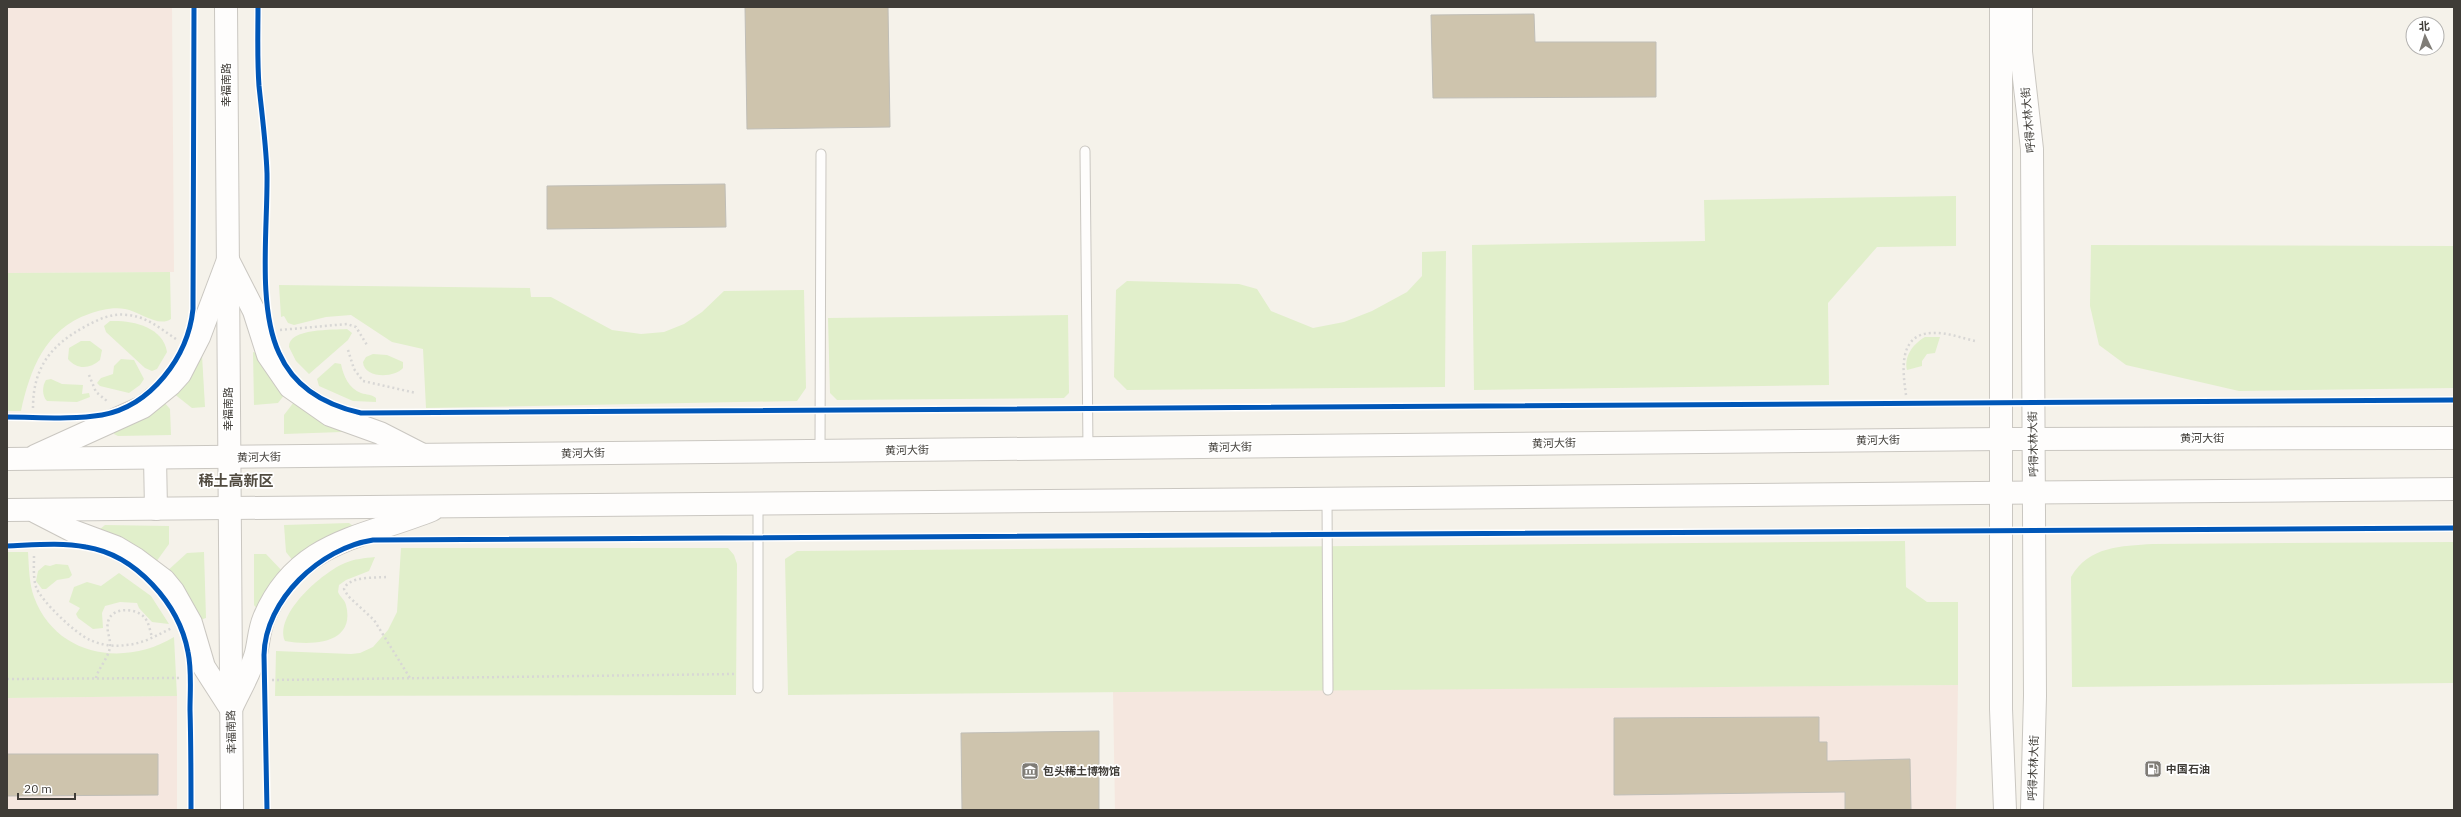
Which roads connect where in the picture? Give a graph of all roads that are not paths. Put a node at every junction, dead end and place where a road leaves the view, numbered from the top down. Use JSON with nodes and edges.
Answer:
{"nodes":[{"id":1,"x":226,"y":7,"type":"edge"},
{"id":2,"x":2001,"y":7,"type":"edge"},
{"id":3,"x":2021,"y":7,"type":"edge"},
{"id":4,"x":1085,"y":151,"type":"dead end"},
{"id":5,"x":821,"y":154,"type":"dead end"},
{"id":6,"x":228,"y":260,"type":"junction"},
{"id":7,"x":2454,"y":438,"type":"edge"},
{"id":8,"x":2001,"y":439,"type":"junction"},
{"id":9,"x":2032,"y":439,"type":"junction"},
{"id":10,"x":1088,"y":448,"type":"junction"},
{"id":11,"x":820,"y":451,"type":"junction"},
{"id":12,"x":423,"y":455,"type":"junction"},
{"id":13,"x":229,"y":457,"type":"junction"},
{"id":14,"x":155,"y":458,"type":"junction"},
{"id":15,"x":7,"y":459,"type":"edge"},
{"id":16,"x":29,"y":459,"type":"junction"},
{"id":17,"x":2454,"y":490,"type":"edge"},
{"id":18,"x":2001,"y":492,"type":"junction"},
{"id":19,"x":2034,"y":492,"type":"junction"},
{"id":20,"x":1327,"y":498,"type":"junction"},
{"id":21,"x":758,"y":503,"type":"junction"},
{"id":22,"x":442,"y":506,"type":"junction"},
{"id":23,"x":229,"y":508,"type":"junction"},
{"id":24,"x":156,"y":509,"type":"junction"},
{"id":25,"x":7,"y":510,"type":"edge"},
{"id":26,"x":32,"y":510,"type":"junction"},
{"id":27,"x":758,"y":688,"type":"dead end"},
{"id":28,"x":1328,"y":690,"type":"dead end"},
{"id":29,"x":231,"y":709,"type":"junction"},
{"id":30,"x":232,"y":810,"type":"edge"},
{"id":31,"x":2005,"y":810,"type":"edge"},
{"id":32,"x":2032,"y":810,"type":"edge"}],
"edges":[{"from":1,"to":6,"type":"main road","name":"幸福南路"},
{"from":2,"to":8,"type":"main road"},
{"from":3,"to":9,"type":"main road","name":"呼得木林大街"},
{"from":4,"to":10,"type":"lane"},
{"from":5,"to":11,"type":"lane"},
{"from":6,"to":12,"type":"main road"},
{"from":6,"to":13,"type":"main road","name":"幸福南路"},
{"from":6,"to":16,"type":"main road"},
{"from":7,"to":9,"type":"main road","name":"黄河大街"},
{"from":8,"to":9,"type":"main road","name":"黄河大街"},
{"from":8,"to":10,"type":"main road","name":"黄河大街"},
{"from":8,"to":18,"type":"main road"},
{"from":9,"to":19,"type":"main road","name":"呼得木林大街"},
{"from":10,"to":11,"type":"main road","name":"黄河大街"},
{"from":11,"to":12,"type":"main road","name":"黄河大街"},
{"from":12,"to":13,"type":"main road","name":"黄河大街"},
{"from":13,"to":14,"type":"main road","name":"黄河大街"},
{"from":13,"to":23,"type":"main road","name":"幸福南路"},
{"from":14,"to":16,"type":"main road","name":"黄河大街"},
{"from":14,"to":24,"type":"main road"},
{"from":15,"to":16,"type":"main road","name":"黄河大街"},
{"from":17,"to":19,"type":"main road"},
{"from":18,"to":19,"type":"main road"},
{"from":18,"to":20,"type":"main road"},
{"from":18,"to":31,"type":"main road"},
{"from":19,"to":32,"type":"main road","name":"呼得木林大街"},
{"from":20,"to":21,"type":"main road"},
{"from":20,"to":28,"type":"lane"},
{"from":21,"to":22,"type":"main road"},
{"from":21,"to":27,"type":"lane"},
{"from":22,"to":23,"type":"main road"},
{"from":22,"to":29,"type":"main road"},
{"from":23,"to":24,"type":"main road"},
{"from":23,"to":29,"type":"main road","name":"幸福南路"},
{"from":24,"to":26,"type":"main road"},
{"from":25,"to":26,"type":"main road"},
{"from":26,"to":29,"type":"main road"},
{"from":29,"to":30,"type":"main road","name":"幸福南路"}]}
